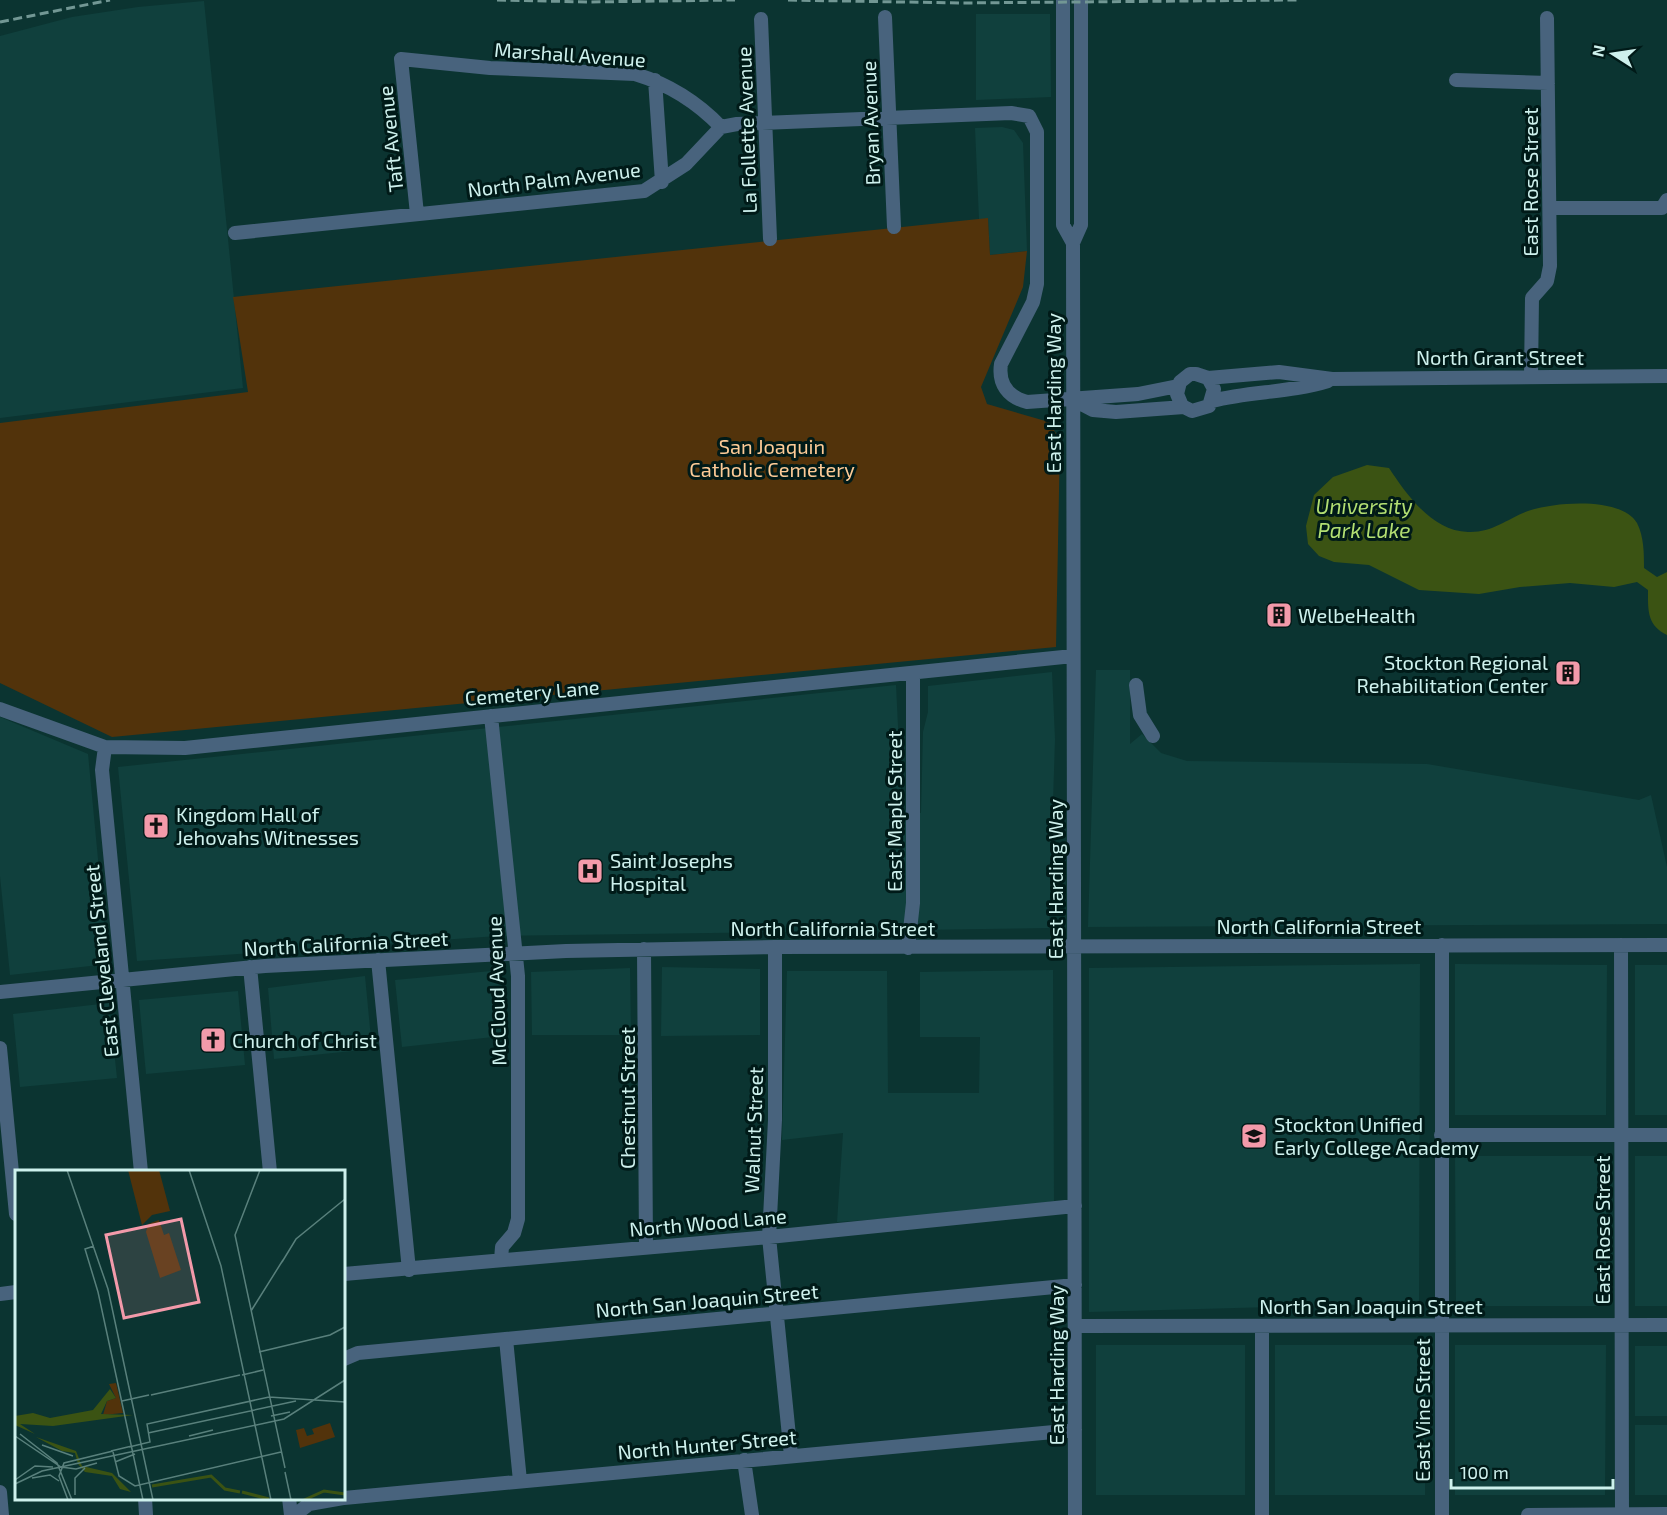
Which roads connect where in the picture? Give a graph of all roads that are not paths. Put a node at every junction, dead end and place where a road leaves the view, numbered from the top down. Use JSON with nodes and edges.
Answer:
{"nodes":[{"id":1,"x":1063,"y":0,"type":"edge"},
{"id":2,"x":1081,"y":0,"type":"edge"},
{"id":3,"x":885,"y":18,"type":"dead end"},
{"id":4,"x":1547,"y":18,"type":"dead end"},
{"id":5,"x":761,"y":19,"type":"dead end"},
{"id":6,"x":401,"y":59,"type":"joint"},
{"id":7,"x":655,"y":80,"type":"junction"},
{"id":8,"x":1456,"y":80,"type":"dead end"},
{"id":9,"x":1548,"y":83,"type":"junction"},
{"id":10,"x":889,"y":118,"type":"junction"},
{"id":11,"x":766,"y":123,"type":"junction"},
{"id":12,"x":721,"y":127,"type":"junction"},
{"id":13,"x":662,"y":182,"type":"junction"},
{"id":14,"x":1667,"y":200,"type":"edge"},
{"id":15,"x":1550,"y":208,"type":"junction"},
{"id":16,"x":417,"y":214,"type":"junction"},
{"id":17,"x":894,"y":227,"type":"dead end"},
{"id":18,"x":235,"y":233,"type":"dead end"},
{"id":19,"x":770,"y":239,"type":"dead end"},
{"id":20,"x":1072,"y":243,"type":"junction"},
{"id":21,"x":1531,"y":376,"type":"junction"},
{"id":22,"x":1667,"y":376,"type":"edge"},
{"id":23,"x":1208,"y":378,"type":"junction"},
{"id":24,"x":1332,"y":380,"type":"junction"},
{"id":25,"x":1178,"y":386,"type":"junction"},
{"id":26,"x":1072,"y":399,"type":"junction"},
{"id":27,"x":1212,"y":400,"type":"junction"},
{"id":28,"x":1184,"y":407,"type":"junction"},
{"id":29,"x":1073,"y":656,"type":"junction"},
{"id":30,"x":913,"y":674,"type":"junction"},
{"id":31,"x":1136,"y":685,"type":"dead end"},
{"id":32,"x":0,"y":709,"type":"edge"},
{"id":33,"x":491,"y":716,"type":"junction"},
{"id":34,"x":1153,"y":736,"type":"dead end"},
{"id":35,"x":105,"y":747,"type":"junction"},
{"id":36,"x":1442,"y":945,"type":"junction"},
{"id":37,"x":1621,"y":945,"type":"junction"},
{"id":38,"x":1667,"y":945,"type":"edge"},
{"id":39,"x":775,"y":947,"type":"junction"},
{"id":40,"x":1074,"y":947,"type":"junction"},
{"id":41,"x":908,"y":948,"type":"junction"},
{"id":42,"x":644,"y":950,"type":"junction"},
{"id":43,"x":516,"y":953,"type":"junction"},
{"id":44,"x":378,"y":960,"type":"junction"},
{"id":45,"x":250,"y":967,"type":"junction"},
{"id":46,"x":122,"y":980,"type":"junction"},
{"id":47,"x":0,"y":992,"type":"edge"},
{"id":48,"x":0,"y":1048,"type":"edge"},
{"id":49,"x":1441,"y":1135,"type":"junction"},
{"id":50,"x":1621,"y":1135,"type":"junction"},
{"id":51,"x":1667,"y":1135,"type":"edge"},
{"id":52,"x":141,"y":1170,"type":"edge"},
{"id":53,"x":270,"y":1170,"type":"edge"},
{"id":54,"x":15,"y":1205,"type":"edge"},
{"id":55,"x":1075,"y":1206,"type":"junction"},
{"id":56,"x":769,"y":1237,"type":"junction"},
{"id":57,"x":646,"y":1247,"type":"junction"},
{"id":58,"x":501,"y":1260,"type":"junction"},
{"id":59,"x":409,"y":1270,"type":"junction"},
{"id":60,"x":345,"y":1274,"type":"edge"},
{"id":61,"x":1075,"y":1285,"type":"junction"},
{"id":62,"x":15,"y":1292,"type":"edge"},
{"id":63,"x":0,"y":1294,"type":"edge"},
{"id":64,"x":776,"y":1313,"type":"junction"},
{"id":65,"x":1667,"y":1324,"type":"edge"},
{"id":66,"x":1442,"y":1325,"type":"junction"},
{"id":67,"x":1621,"y":1325,"type":"junction"},
{"id":68,"x":1075,"y":1326,"type":"junction"},
{"id":69,"x":1262,"y":1326,"type":"junction"},
{"id":70,"x":506,"y":1339,"type":"junction"},
{"id":71,"x":345,"y":1359,"type":"edge"},
{"id":72,"x":1075,"y":1430,"type":"junction"},
{"id":73,"x":792,"y":1456,"type":"junction"},
{"id":74,"x":744,"y":1460,"type":"junction"},
{"id":75,"x":520,"y":1481,"type":"junction"},
{"id":76,"x":0,"y":1492,"type":"edge"},
{"id":77,"x":345,"y":1498,"type":"edge"},
{"id":78,"x":145,"y":1500,"type":"edge"},
{"id":79,"x":289,"y":1500,"type":"edge"},
{"id":80,"x":332,"y":1500,"type":"edge"},
{"id":81,"x":1667,"y":1514,"type":"edge"},
{"id":82,"x":3,"y":1515,"type":"edge"},
{"id":83,"x":146,"y":1515,"type":"edge"},
{"id":84,"x":293,"y":1515,"type":"edge"},
{"id":85,"x":752,"y":1515,"type":"edge"},
{"id":86,"x":1075,"y":1515,"type":"edge"},
{"id":87,"x":1262,"y":1515,"type":"edge"},
{"id":88,"x":1442,"y":1515,"type":"edge"},
{"id":89,"x":1528,"y":1515,"type":"edge"},
{"id":90,"x":1622,"y":1515,"type":"edge"}],
"edges":[{"from":1,"to":20,"type":"street","name":"East Harding Way"},
{"from":2,"to":20,"type":"street","name":"East Harding Way"},
{"from":3,"to":10,"type":"street","name":"Bryan Avenue"},
{"from":4,"to":9,"type":"street","name":"East Rose Street"},
{"from":5,"to":11,"type":"street","name":"La Follette Avenue"},
{"from":6,"to":7,"type":"street","name":"Marshall Avenue"},
{"from":6,"to":16,"type":"street","name":"Taft Avenue"},
{"from":7,"to":12,"type":"street","name":"Marshall Avenue"},
{"from":7,"to":13,"type":"street"},
{"from":8,"to":9,"type":"street"},
{"from":9,"to":15,"type":"street","name":"East Rose Street"},
{"from":10,"to":11,"type":"street"},
{"from":10,"to":17,"type":"street","name":"Bryan Avenue"},
{"from":10,"to":26,"type":"street"},
{"from":11,"to":12,"type":"street"},
{"from":11,"to":19,"type":"street","name":"La Follette Avenue"},
{"from":12,"to":13,"type":"street","name":"North Palm Avenue"},
{"from":13,"to":16,"type":"street","name":"North Palm Avenue"},
{"from":14,"to":15,"type":"street"},
{"from":15,"to":21,"type":"street","name":"East Rose Street"},
{"from":16,"to":18,"type":"street","name":"North Palm Avenue"},
{"from":20,"to":26,"type":"street","name":"East Harding Way"},
{"from":21,"to":22,"type":"street","name":"North Grant Street"},
{"from":21,"to":24,"type":"street","name":"North Grant Street"},
{"from":23,"to":24,"type":"street","name":"North Grant Street"},
{"from":23,"to":25,"type":"street","name":"North Grant Street"},
{"from":23,"to":27,"type":"street"},
{"from":24,"to":27,"type":"street","name":"North Grant Street"},
{"from":25,"to":26,"type":"street","name":"North Grant Street"},
{"from":25,"to":28,"type":"street"},
{"from":26,"to":28,"type":"street","name":"North Grant Street"},
{"from":26,"to":29,"type":"street","name":"East Harding Way"},
{"from":27,"to":28,"type":"street","name":"North Grant Street"},
{"from":29,"to":30,"type":"street","name":"Cemetery Lane"},
{"from":29,"to":40,"type":"street","name":"East Harding Way"},
{"from":30,"to":33,"type":"street","name":"Cemetery Lane"},
{"from":30,"to":41,"type":"street","name":"East Maple Street"},
{"from":31,"to":34,"type":"street"},
{"from":32,"to":35,"type":"street","name":"Cemetery Lane"},
{"from":33,"to":35,"type":"street","name":"Cemetery Lane"},
{"from":33,"to":43,"type":"street","name":"McCloud Avenue"},
{"from":35,"to":46,"type":"street","name":"East Cleveland Street"},
{"from":36,"to":37,"type":"street","name":"North California Street"},
{"from":36,"to":40,"type":"street","name":"North California Street"},
{"from":36,"to":49,"type":"street","name":"East Vine Street"},
{"from":37,"to":38,"type":"street","name":"North California Street"},
{"from":37,"to":50,"type":"street","name":"East Rose Street"},
{"from":39,"to":41,"type":"street","name":"North California Street"},
{"from":39,"to":42,"type":"street","name":"North California Street"},
{"from":39,"to":56,"type":"street","name":"Walnut Street"},
{"from":40,"to":41,"type":"street","name":"North California Street"},
{"from":40,"to":55,"type":"street","name":"East Harding Way"},
{"from":42,"to":43,"type":"street","name":"North California Street"},
{"from":42,"to":57,"type":"street","name":"Chestnut Street"},
{"from":43,"to":44,"type":"street","name":"North California Street"},
{"from":43,"to":58,"type":"street","name":"McCloud Avenue"},
{"from":44,"to":45,"type":"street","name":"North California Street"},
{"from":44,"to":59,"type":"street"},
{"from":45,"to":46,"type":"street","name":"North California Street"},
{"from":45,"to":53,"type":"street"},
{"from":46,"to":47,"type":"street","name":"North California Street"},
{"from":46,"to":52,"type":"street","name":"East Cleveland Street"},
{"from":48,"to":54,"type":"street"},
{"from":49,"to":50,"type":"street"},
{"from":49,"to":66,"type":"street","name":"East Vine Street"},
{"from":50,"to":51,"type":"street"},
{"from":50,"to":67,"type":"street","name":"East Rose Street"},
{"from":55,"to":56,"type":"street","name":"North Wood Lane"},
{"from":55,"to":61,"type":"street","name":"East Harding Way"},
{"from":56,"to":57,"type":"street","name":"North Wood Lane"},
{"from":56,"to":64,"type":"street","name":"Walnut Street"},
{"from":57,"to":58,"type":"street","name":"North Wood Lane"},
{"from":58,"to":59,"type":"street","name":"North Wood Lane"},
{"from":59,"to":60,"type":"street","name":"North Wood Lane"},
{"from":61,"to":64,"type":"street","name":"North San Joaquin Street"},
{"from":61,"to":68,"type":"street","name":"East Harding Way"},
{"from":62,"to":63,"type":"street"},
{"from":64,"to":70,"type":"street","name":"North San Joaquin Street"},
{"from":64,"to":73,"type":"street","name":"Walnut Street"},
{"from":65,"to":67,"type":"street","name":"North San Joaquin Street"},
{"from":66,"to":67,"type":"street","name":"North San Joaquin Street"},
{"from":66,"to":69,"type":"street","name":"North San Joaquin Street"},
{"from":66,"to":88,"type":"street","name":"East Vine Street"},
{"from":67,"to":90,"type":"street","name":"East Rose Street"},
{"from":68,"to":69,"type":"street","name":"North San Joaquin Street"},
{"from":68,"to":72,"type":"street","name":"East Harding Way"},
{"from":69,"to":87,"type":"street"},
{"from":70,"to":71,"type":"street","name":"North San Joaquin Street"},
{"from":70,"to":75,"type":"street"},
{"from":72,"to":73,"type":"street","name":"North Hunter Street"},
{"from":72,"to":86,"type":"street","name":"East Harding Way"},
{"from":73,"to":74,"type":"street","name":"North Hunter Street"},
{"from":74,"to":75,"type":"street","name":"North Hunter Street"},
{"from":74,"to":85,"type":"street"},
{"from":75,"to":77,"type":"street","name":"North Hunter Street"},
{"from":76,"to":82,"type":"street"},
{"from":78,"to":83,"type":"street"},
{"from":79,"to":84,"type":"street"},
{"from":80,"to":84,"type":"street","name":"North Hunter Street"},
{"from":81,"to":90,"type":"street"},
{"from":89,"to":90,"type":"street"}]}
